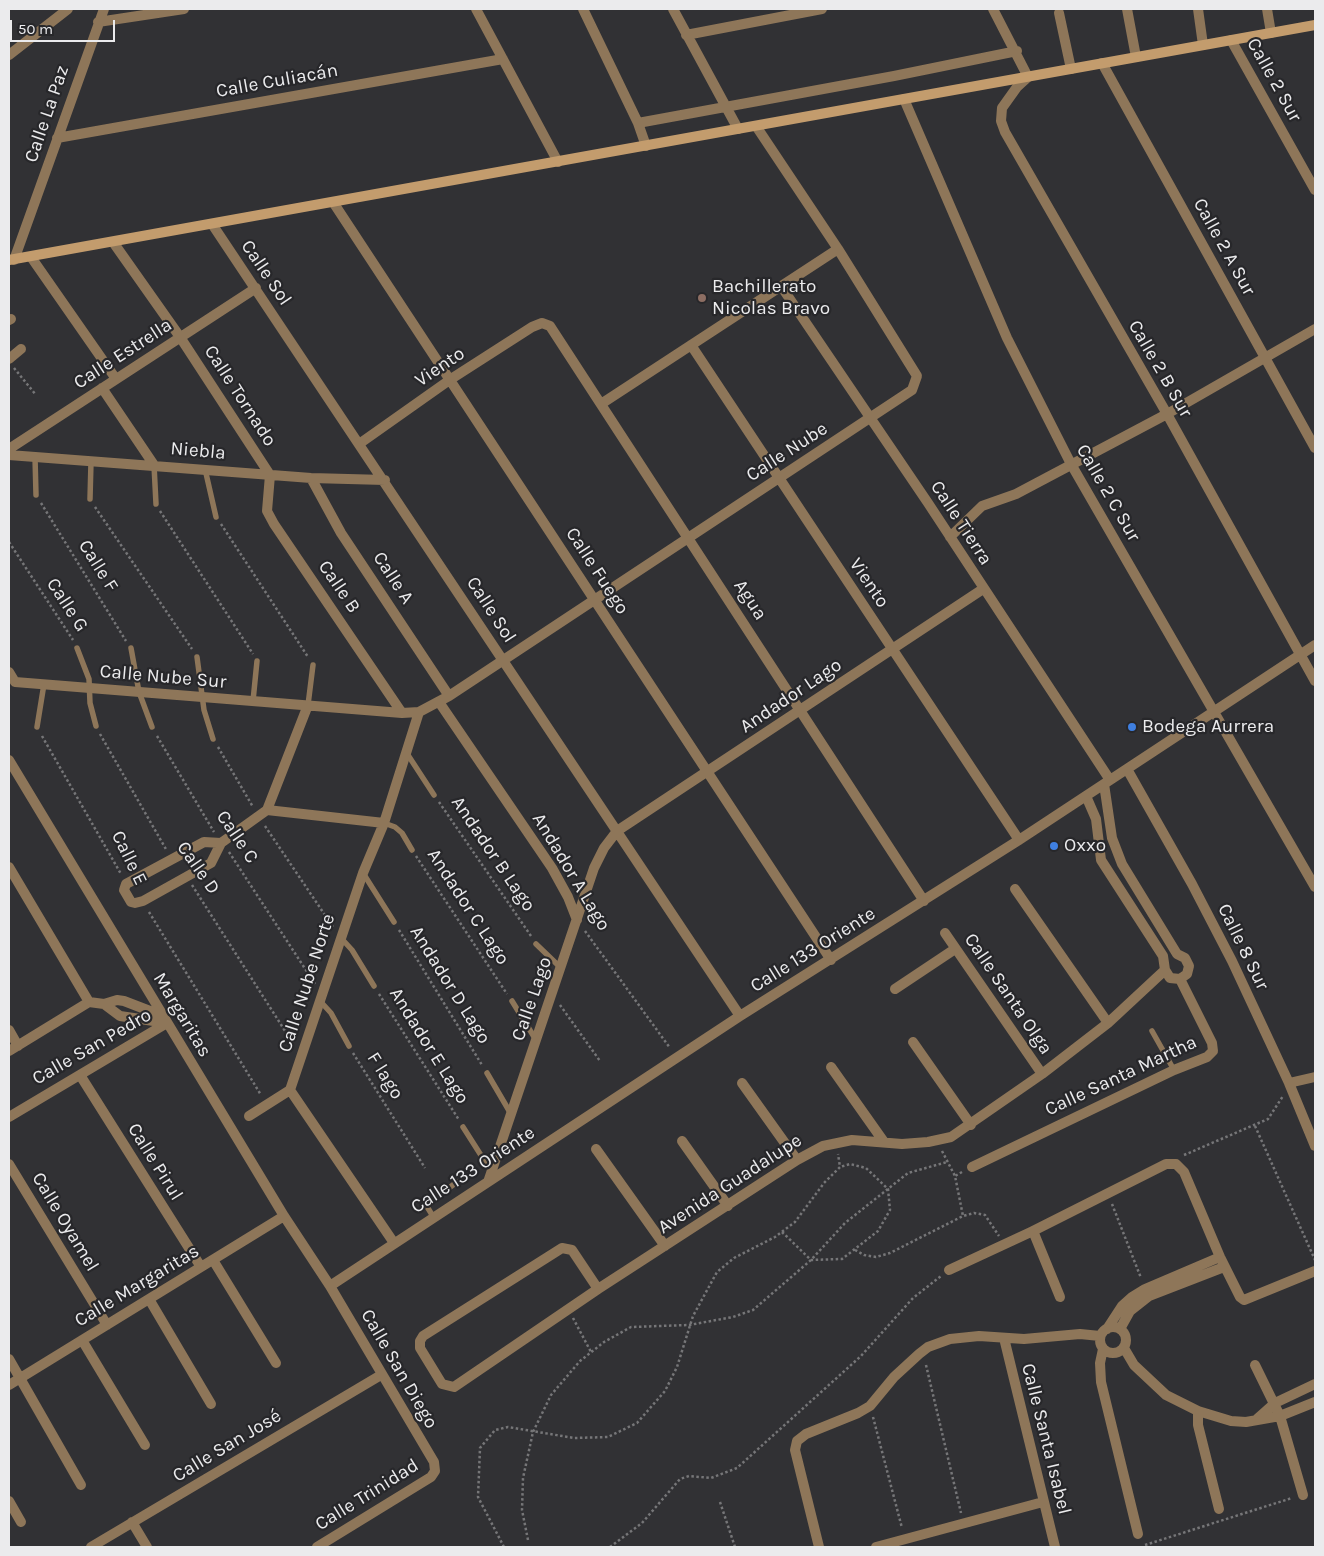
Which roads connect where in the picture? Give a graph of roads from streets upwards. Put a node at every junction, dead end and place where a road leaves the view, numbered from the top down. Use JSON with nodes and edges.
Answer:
{"nodes":[{"id":1,"x":68,"y":9,"type":"edge"},
{"id":2,"x":104,"y":9,"type":"edge"},
{"id":3,"x":184,"y":9,"type":"edge"},
{"id":4,"x":476,"y":9,"type":"edge"},
{"id":5,"x":583,"y":9,"type":"edge"},
{"id":6,"x":673,"y":9,"type":"edge"},
{"id":7,"x":822,"y":9,"type":"edge"},
{"id":8,"x":993,"y":9,"type":"edge"},
{"id":9,"x":1127,"y":9,"type":"edge"},
{"id":10,"x":1198,"y":9,"type":"edge"},
{"id":11,"x":1267,"y":9,"type":"edge"},
{"id":12,"x":1059,"y":13,"type":"dead end"},
{"id":13,"x":98,"y":22,"type":"junction"},
{"id":14,"x":1315,"y":25,"type":"edge"},
{"id":15,"x":1271,"y":33,"type":"junction"},
{"id":16,"x":686,"y":35,"type":"junction"},
{"id":17,"x":1231,"y":40,"type":"junction"},
{"id":18,"x":1203,"y":45,"type":"junction"},
{"id":19,"x":1017,"y":51,"type":"junction"},
{"id":20,"x":9,"y":55,"type":"edge"},
{"id":21,"x":1136,"y":58,"type":"junction"},
{"id":22,"x":503,"y":59,"type":"junction"},
{"id":23,"x":1102,"y":64,"type":"junction"},
{"id":24,"x":1070,"y":69,"type":"junction"},
{"id":25,"x":1028,"y":77,"type":"junction"},
{"id":26,"x":904,"y":99,"type":"junction"},
{"id":27,"x":726,"y":107,"type":"junction"},
{"id":28,"x":638,"y":123,"type":"junction"},
{"id":29,"x":756,"y":126,"type":"junction"},
{"id":30,"x":738,"y":129,"type":"junction"},
{"id":31,"x":57,"y":138,"type":"junction"},
{"id":32,"x":646,"y":146,"type":"junction"},
{"id":33,"x":558,"y":162,"type":"junction"},
{"id":34,"x":1315,"y":190,"type":"edge"},
{"id":35,"x":333,"y":202,"type":"junction"},
{"id":36,"x":212,"y":224,"type":"junction"},
{"id":37,"x":113,"y":242,"type":"junction"},
{"id":38,"x":838,"y":249,"type":"junction"},
{"id":39,"x":31,"y":257,"type":"junction"},
{"id":40,"x":11,"y":260,"type":"edge"},
{"id":41,"x":781,"y":286,"type":"junction"},
{"id":42,"x":256,"y":288,"type":"junction"},
{"id":43,"x":542,"y":323,"type":"joint"},
{"id":44,"x":1315,"y":329,"type":"edge"},
{"id":45,"x":180,"y":337,"type":"junction"},
{"id":46,"x":691,"y":345,"type":"junction"},
{"id":47,"x":21,"y":349,"type":"dead end"},
{"id":48,"x":1266,"y":358,"type":"junction"},
{"id":49,"x":9,"y":360,"type":"edge"},
{"id":50,"x":116,"y":379,"type":"junction"},
{"id":51,"x":451,"y":379,"type":"junction"},
{"id":52,"x":102,"y":388,"type":"junction"},
{"id":53,"x":600,"y":404,"type":"junction"},
{"id":54,"x":1167,"y":414,"type":"junction"},
{"id":55,"x":871,"y":417,"type":"junction"},
{"id":56,"x":360,"y":444,"type":"junction"},
{"id":57,"x":1315,"y":448,"type":"edge"},
{"id":58,"x":9,"y":449,"type":"edge"},
{"id":59,"x":9,"y":454,"type":"edge"},
{"id":60,"x":1071,"y":464,"type":"junction"},
{"id":61,"x":154,"y":465,"type":"junction"},
{"id":62,"x":270,"y":475,"type":"junction"},
{"id":63,"x":311,"y":478,"type":"junction"},
{"id":64,"x":779,"y":478,"type":"junction"},
{"id":65,"x":385,"y":480,"type":"junction"},
{"id":66,"x":950,"y":537,"type":"junction"},
{"id":67,"x":688,"y":538,"type":"junction"},
{"id":68,"x":983,"y":589,"type":"junction"},
{"id":69,"x":595,"y":600,"type":"junction"},
{"id":70,"x":1315,"y":645,"type":"edge"},
{"id":71,"x":893,"y":649,"type":"junction"},
{"id":72,"x":1300,"y":655,"type":"junction"},
{"id":73,"x":503,"y":660,"type":"junction"},
{"id":74,"x":9,"y":672,"type":"edge"},
{"id":75,"x":1315,"y":682,"type":"edge"},
{"id":76,"x":449,"y":696,"type":"junction"},
{"id":77,"x":438,"y":702,"type":"junction"},
{"id":78,"x":308,"y":705,"type":"junction"},
{"id":79,"x":801,"y":710,"type":"junction"},
{"id":80,"x":419,"y":712,"type":"junction"},
{"id":81,"x":1213,"y":712,"type":"junction"},
{"id":82,"x":402,"y":713,"type":"junction"},
{"id":83,"x":9,"y":760,"type":"edge"},
{"id":84,"x":1127,"y":769,"type":"junction"},
{"id":85,"x":708,"y":772,"type":"junction"},
{"id":86,"x":1107,"y":782,"type":"junction"},
{"id":87,"x":1086,"y":796,"type":"junction"},
{"id":88,"x":263,"y":813,"type":"junction"},
{"id":89,"x":384,"y":822,"type":"junction"},
{"id":90,"x":617,"y":831,"type":"junction"},
{"id":91,"x":1019,"y":840,"type":"junction"},
{"id":92,"x":221,"y":843,"type":"junction"},
{"id":93,"x":1115,"y":848,"type":"junction"},
{"id":94,"x":1099,"y":851,"type":"junction"},
{"id":95,"x":9,"y":867,"type":"edge"},
{"id":96,"x":1315,"y":887,"type":"edge"},
{"id":97,"x":1016,"y":890,"type":"dead end"},
{"id":98,"x":924,"y":901,"type":"junction"},
{"id":99,"x":577,"y":920,"type":"junction"},
{"id":100,"x":945,"y":933,"type":"dead end"},
{"id":101,"x":956,"y":949,"type":"junction"},
{"id":102,"x":831,"y":960,"type":"junction"},
{"id":103,"x":1165,"y":970,"type":"junction"},
{"id":104,"x":1184,"y":977,"type":"junction"},
{"id":105,"x":895,"y":989,"type":"dead end"},
{"id":106,"x":89,"y":1002,"type":"junction"},
{"id":107,"x":104,"y":1004,"type":"junction"},
{"id":108,"x":740,"y":1016,"type":"junction"},
{"id":109,"x":165,"y":1020,"type":"junction"},
{"id":110,"x":1108,"y":1023,"type":"junction"},
{"id":111,"x":9,"y":1030,"type":"edge"},
{"id":112,"x":913,"y":1042,"type":"dead end"},
{"id":113,"x":18,"y":1046,"type":"junction"},
{"id":114,"x":9,"y":1051,"type":"edge"},
{"id":115,"x":831,"y":1068,"type":"dead end"},
{"id":116,"x":1042,"y":1074,"type":"junction"},
{"id":117,"x":80,"y":1075,"type":"junction"},
{"id":118,"x":1315,"y":1077,"type":"edge"},
{"id":119,"x":742,"y":1083,"type":"dead end"},
{"id":120,"x":1289,"y":1084,"type":"junction"},
{"id":121,"x":290,"y":1090,"type":"junction"},
{"id":122,"x":9,"y":1116,"type":"edge"},
{"id":123,"x":248,"y":1116,"type":"dead end"},
{"id":124,"x":971,"y":1124,"type":"junction"},
{"id":125,"x":682,"y":1141,"type":"dead end"},
{"id":126,"x":884,"y":1142,"type":"junction"},
{"id":127,"x":1315,"y":1146,"type":"edge"},
{"id":128,"x":596,"y":1149,"type":"dead end"},
{"id":129,"x":797,"y":1160,"type":"junction"},
{"id":130,"x":9,"y":1164,"type":"edge"},
{"id":131,"x":972,"y":1167,"type":"road end"},
{"id":132,"x":488,"y":1182,"type":"junction"},
{"id":133,"x":728,"y":1206,"type":"junction"},
{"id":134,"x":284,"y":1216,"type":"junction"},
{"id":135,"x":1033,"y":1231,"type":"junction"},
{"id":136,"x":394,"y":1244,"type":"junction"},
{"id":137,"x":665,"y":1246,"type":"junction"},
{"id":138,"x":214,"y":1260,"type":"junction"},
{"id":139,"x":1222,"y":1262,"type":"junction"},
{"id":140,"x":201,"y":1268,"type":"junction"},
{"id":141,"x":949,"y":1270,"type":"road end"},
{"id":142,"x":1315,"y":1271,"type":"edge"},
{"id":143,"x":330,"y":1286,"type":"junction"},
{"id":144,"x":598,"y":1290,"type":"junction"},
{"id":145,"x":1060,"y":1297,"type":"dead end"},
{"id":146,"x":149,"y":1299,"type":"junction"},
{"id":147,"x":107,"y":1325,"type":"junction"},
{"id":148,"x":1120,"y":1329,"type":"junction"},
{"id":149,"x":1104,"y":1332,"type":"junction"},
{"id":150,"x":1004,"y":1338,"type":"junction"},
{"id":151,"x":82,"y":1340,"type":"junction"},
{"id":152,"x":1124,"y":1348,"type":"junction"},
{"id":153,"x":1103,"y":1349,"type":"junction"},
{"id":154,"x":9,"y":1359,"type":"edge"},
{"id":155,"x":276,"y":1363,"type":"dead end"},
{"id":156,"x":1255,"y":1365,"type":"dead end"},
{"id":157,"x":381,"y":1375,"type":"junction"},
{"id":158,"x":20,"y":1378,"type":"junction"},
{"id":159,"x":1315,"y":1384,"type":"edge"},
{"id":160,"x":9,"y":1385,"type":"edge"},
{"id":161,"x":1274,"y":1402,"type":"junction"},
{"id":162,"x":1315,"y":1402,"type":"edge"},
{"id":163,"x":211,"y":1404,"type":"dead end"},
{"id":164,"x":1198,"y":1411,"type":"junction"},
{"id":165,"x":1280,"y":1416,"type":"junction"},
{"id":166,"x":1257,"y":1419,"type":"junction"},
{"id":167,"x":145,"y":1445,"type":"dead end"},
{"id":168,"x":435,"y":1471,"type":"joint"},
{"id":169,"x":81,"y":1485,"type":"dead end"},
{"id":170,"x":1303,"y":1495,"type":"dead end"},
{"id":171,"x":9,"y":1501,"type":"edge"},
{"id":172,"x":1043,"y":1502,"type":"junction"},
{"id":173,"x":1219,"y":1509,"type":"dead end"},
{"id":174,"x":21,"y":1522,"type":"dead end"},
{"id":175,"x":132,"y":1522,"type":"junction"},
{"id":176,"x":1138,"y":1534,"type":"dead end"},
{"id":177,"x":91,"y":1547,"type":"edge"},
{"id":178,"x":147,"y":1547,"type":"edge"},
{"id":179,"x":317,"y":1547,"type":"edge"},
{"id":180,"x":819,"y":1547,"type":"edge"},
{"id":181,"x":876,"y":1547,"type":"edge"},
{"id":182,"x":1055,"y":1547,"type":"edge"}],
"edges":[{"from":1,"to":20,"type":"street"},
{"from":2,"to":13,"type":"street","name":"Calle La Paz"},
{"from":3,"to":13,"type":"street"},
{"from":4,"to":22,"type":"street"},
{"from":5,"to":28,"type":"street"},
{"from":6,"to":16,"type":"street"},
{"from":7,"to":16,"type":"street"},
{"from":8,"to":19,"type":"street"},
{"from":9,"to":21,"type":"street"},
{"from":10,"to":18,"type":"street"},
{"from":11,"to":15,"type":"street"},
{"from":12,"to":24,"type":"street"},
{"from":13,"to":31,"type":"street","name":"Calle La Paz"},
{"from":14,"to":15,"type":"main road"},
{"from":15,"to":17,"type":"main road"},
{"from":16,"to":27,"type":"street"},
{"from":17,"to":18,"type":"main road"},
{"from":17,"to":34,"type":"street","name":"Calle 2 Sur"},
{"from":18,"to":21,"type":"main road"},
{"from":19,"to":25,"type":"street"},
{"from":19,"to":27,"type":"street"},
{"from":21,"to":23,"type":"main road"},
{"from":22,"to":31,"type":"street","name":"Calle Culiacán"},
{"from":22,"to":33,"type":"street"},
{"from":23,"to":24,"type":"main road"},
{"from":23,"to":48,"type":"street","name":"Calle 2 A Sur"},
{"from":24,"to":25,"type":"main road"},
{"from":25,"to":26,"type":"main road"},
{"from":25,"to":54,"type":"street","name":"Calle 2 B Sur"},
{"from":26,"to":29,"type":"main road"},
{"from":26,"to":60,"type":"street","name":"Calle 2 C Sur"},
{"from":27,"to":28,"type":"street"},
{"from":27,"to":30,"type":"street"},
{"from":28,"to":32,"type":"street"},
{"from":29,"to":30,"type":"main road"},
{"from":29,"to":38,"type":"street","name":"Calle Nube"},
{"from":30,"to":32,"type":"main road"},
{"from":31,"to":40,"type":"street","name":"Calle La Paz"},
{"from":32,"to":33,"type":"main road"},
{"from":33,"to":35,"type":"main road"},
{"from":35,"to":36,"type":"main road"},
{"from":35,"to":51,"type":"street","name":"Calle Fuego"},
{"from":36,"to":37,"type":"main road"},
{"from":36,"to":42,"type":"street","name":"Calle Sol"},
{"from":37,"to":39,"type":"main road"},
{"from":37,"to":45,"type":"street","name":"Calle Tornado"},
{"from":38,"to":41,"type":"street"},
{"from":38,"to":55,"type":"street","name":"Calle Nube"},
{"from":39,"to":40,"type":"main road"},
{"from":39,"to":50,"type":"street"},
{"from":41,"to":46,"type":"street"},
{"from":41,"to":55,"type":"street","name":"Calle Tierra"},
{"from":42,"to":45,"type":"street","name":"Calle Estrella"},
{"from":42,"to":56,"type":"street","name":"Calle Sol"},
{"from":43,"to":51,"type":"street","name":"Viento"},
{"from":43,"to":53,"type":"street","name":"Agua"},
{"from":44,"to":48,"type":"street"},
{"from":45,"to":50,"type":"street","name":"Calle Estrella"},
{"from":45,"to":62,"type":"street","name":"Calle Tornado"},
{"from":46,"to":53,"type":"street"},
{"from":46,"to":64,"type":"street","name":"Viento"},
{"from":47,"to":49,"type":"street"},
{"from":48,"to":54,"type":"street"},
{"from":48,"to":57,"type":"street","name":"Calle 2 A Sur"},
{"from":50,"to":52,"type":"street","name":"Calle Estrella"},
{"from":51,"to":56,"type":"street","name":"Viento"},
{"from":51,"to":69,"type":"street","name":"Calle Fuego"},
{"from":52,"to":58,"type":"street","name":"Calle Estrella"},
{"from":52,"to":61,"type":"street"},
{"from":53,"to":67,"type":"street","name":"Agua"},
{"from":54,"to":60,"type":"street"},
{"from":54,"to":72,"type":"street","name":"Calle 2 B Sur"},
{"from":55,"to":64,"type":"street","name":"Calle Nube"},
{"from":55,"to":66,"type":"street","name":"Calle Tierra"},
{"from":56,"to":65,"type":"street","name":"Calle Sol"},
{"from":59,"to":61,"type":"street","name":"Niebla"},
{"from":60,"to":66,"type":"street"},
{"from":60,"to":81,"type":"street","name":"Calle 2 C Sur"},
{"from":61,"to":62,"type":"street","name":"Niebla"},
{"from":62,"to":63,"type":"street","name":"Niebla"},
{"from":62,"to":82,"type":"street","name":"Calle B"},
{"from":63,"to":65,"type":"street","name":"Niebla"},
{"from":63,"to":76,"type":"street","name":"Calle A"},
{"from":64,"to":67,"type":"street","name":"Calle Nube"},
{"from":64,"to":71,"type":"street","name":"Viento"},
{"from":65,"to":73,"type":"street","name":"Calle Sol"},
{"from":66,"to":68,"type":"street","name":"Calle Tierra"},
{"from":67,"to":69,"type":"street","name":"Calle Nube"},
{"from":67,"to":79,"type":"street","name":"Agua"},
{"from":68,"to":71,"type":"street","name":"Andador Lago"},
{"from":68,"to":86,"type":"street","name":"Calle Tierra"},
{"from":69,"to":73,"type":"street","name":"Calle Nube"},
{"from":69,"to":85,"type":"street","name":"Calle Fuego"},
{"from":70,"to":72,"type":"street","name":"Calle 133 Oriente"},
{"from":71,"to":79,"type":"street","name":"Andador Lago"},
{"from":71,"to":91,"type":"street","name":"Viento"},
{"from":72,"to":75,"type":"street","name":"Calle 2 B Sur"},
{"from":72,"to":81,"type":"street","name":"Calle 133 Oriente"},
{"from":73,"to":76,"type":"street","name":"Calle Nube"},
{"from":73,"to":90,"type":"street","name":"Calle Sol"},
{"from":74,"to":78,"type":"street","name":"Calle Nube Sur"},
{"from":76,"to":77,"type":"street","name":"Calle Nube"},
{"from":77,"to":80,"type":"street","name":"Calle Nube"},
{"from":77,"to":99,"type":"street","name":"Andador A Lago"},
{"from":78,"to":82,"type":"street","name":"Calle Nube Sur"},
{"from":78,"to":88,"type":"street"},
{"from":79,"to":85,"type":"street","name":"Andador Lago"},
{"from":79,"to":98,"type":"street","name":"Agua"},
{"from":80,"to":82,"type":"street","name":"Calle Nube Sur"},
{"from":80,"to":89,"type":"street","name":"Calle Nube Norte"},
{"from":81,"to":84,"type":"street","name":"Calle 133 Oriente"},
{"from":81,"to":96,"type":"street","name":"Calle 2 C Sur"},
{"from":83,"to":109,"type":"street","name":"Margaritas"},
{"from":84,"to":86,"type":"street","name":"Calle 133 Oriente"},
{"from":84,"to":120,"type":"street","name":"Calle 8 Sur"},
{"from":85,"to":90,"type":"street","name":"Andador Lago"},
{"from":85,"to":102,"type":"street","name":"Calle Fuego"},
{"from":86,"to":87,"type":"street","name":"Calle 133 Oriente"},
{"from":86,"to":93,"type":"street"},
{"from":87,"to":91,"type":"street","name":"Calle 133 Oriente"},
{"from":87,"to":94,"type":"street"},
{"from":88,"to":89,"type":"street"},
{"from":88,"to":92,"type":"street"},
{"from":89,"to":121,"type":"street","name":"Calle Nube Norte"},
{"from":90,"to":99,"type":"street","name":"Calle Lago"},
{"from":90,"to":108,"type":"street","name":"Calle Sol"},
{"from":91,"to":98,"type":"street","name":"Calle 133 Oriente"},
{"from":92,"to":92,"type":"street","name":"Calle E"},
{"from":93,"to":94,"type":"street"},
{"from":93,"to":104,"type":"street"},
{"from":94,"to":103,"type":"street"},
{"from":95,"to":106,"type":"street"},
{"from":97,"to":110,"type":"street"},
{"from":98,"to":102,"type":"street","name":"Calle 133 Oriente"},
{"from":99,"to":132,"type":"street","name":"Calle Lago"},
{"from":100,"to":101,"type":"street","name":"Calle Santa Olga"},
{"from":101,"to":105,"type":"street"},
{"from":101,"to":116,"type":"street","name":"Calle Santa Olga"},
{"from":102,"to":108,"type":"street","name":"Calle 133 Oriente"},
{"from":103,"to":104,"type":"street"},
{"from":103,"to":110,"type":"street","name":"Avenida Guadalupe"},
{"from":104,"to":131,"type":"street","name":"Calle Santa Martha"},
{"from":106,"to":107,"type":"street"},
{"from":106,"to":113,"type":"street"},
{"from":107,"to":109,"type":"street"},
{"from":107,"to":109,"type":"street"},
{"from":108,"to":132,"type":"street","name":"Calle 133 Oriente"},
{"from":109,"to":117,"type":"street","name":"Calle San Pedro"},
{"from":109,"to":134,"type":"street","name":"Margaritas"},
{"from":110,"to":116,"type":"street","name":"Avenida Guadalupe"},
{"from":111,"to":113,"type":"street"},
{"from":112,"to":124,"type":"street"},
{"from":113,"to":114,"type":"street"},
{"from":115,"to":126,"type":"street"},
{"from":116,"to":124,"type":"street","name":"Avenida Guadalupe"},
{"from":117,"to":122,"type":"street","name":"Calle San Pedro"},
{"from":117,"to":140,"type":"street","name":"Calle Pirul"},
{"from":118,"to":120,"type":"street"},
{"from":119,"to":129,"type":"street"},
{"from":120,"to":127,"type":"street","name":"Calle 8 Sur"},
{"from":121,"to":123,"type":"street"},
{"from":121,"to":136,"type":"street"},
{"from":124,"to":126,"type":"street","name":"Avenida Guadalupe"},
{"from":125,"to":133,"type":"street"},
{"from":126,"to":129,"type":"street","name":"Avenida Guadalupe"},
{"from":128,"to":137,"type":"street"},
{"from":129,"to":133,"type":"street","name":"Avenida Guadalupe"},
{"from":130,"to":147,"type":"street","name":"Calle Oyamel"},
{"from":132,"to":136,"type":"street","name":"Calle 133 Oriente"},
{"from":133,"to":137,"type":"street","name":"Avenida Guadalupe"},
{"from":134,"to":138,"type":"street","name":"Calle Margaritas"},
{"from":134,"to":143,"type":"street","name":"Margaritas"},
{"from":135,"to":139,"type":"street"},
{"from":135,"to":141,"type":"street"},
{"from":135,"to":145,"type":"street"},
{"from":136,"to":143,"type":"street","name":"Calle 133 Oriente"},
{"from":137,"to":144,"type":"street","name":"Avenida Guadalupe"},
{"from":138,"to":140,"type":"street","name":"Calle Margaritas"},
{"from":138,"to":155,"type":"street"},
{"from":139,"to":142,"type":"street"},
{"from":139,"to":148,"type":"street"},
{"from":139,"to":149,"type":"street"},
{"from":140,"to":146,"type":"street","name":"Calle Margaritas"},
{"from":143,"to":157,"type":"street","name":"Calle San Diego"},
{"from":144,"to":144,"type":"street","name":"Avenida Guadalupe"},
{"from":146,"to":147,"type":"street","name":"Calle Margaritas"},
{"from":146,"to":163,"type":"street"},
{"from":147,"to":151,"type":"street","name":"Calle Margaritas"},
{"from":148,"to":149,"type":"street"},
{"from":148,"to":152,"type":"street"},
{"from":149,"to":150,"type":"street"},
{"from":149,"to":153,"type":"street"},
{"from":150,"to":172,"type":"street","name":"Calle Santa Isabel"},
{"from":150,"to":180,"type":"street"},
{"from":151,"to":158,"type":"street","name":"Calle Margaritas"},
{"from":151,"to":167,"type":"street"},
{"from":152,"to":153,"type":"street"},
{"from":152,"to":164,"type":"street"},
{"from":153,"to":176,"type":"street"},
{"from":154,"to":158,"type":"street"},
{"from":156,"to":161,"type":"street"},
{"from":157,"to":168,"type":"street","name":"Calle San Diego"},
{"from":157,"to":175,"type":"street","name":"Calle San José"},
{"from":158,"to":160,"type":"street","name":"Calle Margaritas"},
{"from":158,"to":169,"type":"street"},
{"from":159,"to":161,"type":"street"},
{"from":161,"to":165,"type":"street"},
{"from":161,"to":166,"type":"street"},
{"from":162,"to":165,"type":"street"},
{"from":164,"to":166,"type":"street"},
{"from":164,"to":173,"type":"street"},
{"from":165,"to":166,"type":"street"},
{"from":165,"to":170,"type":"street"},
{"from":168,"to":179,"type":"street","name":"Calle Trinidad"},
{"from":171,"to":174,"type":"street"},
{"from":172,"to":181,"type":"street"},
{"from":172,"to":182,"type":"street","name":"Calle Santa Isabel"},
{"from":175,"to":177,"type":"street","name":"Calle San José"},
{"from":175,"to":178,"type":"street"}]}
